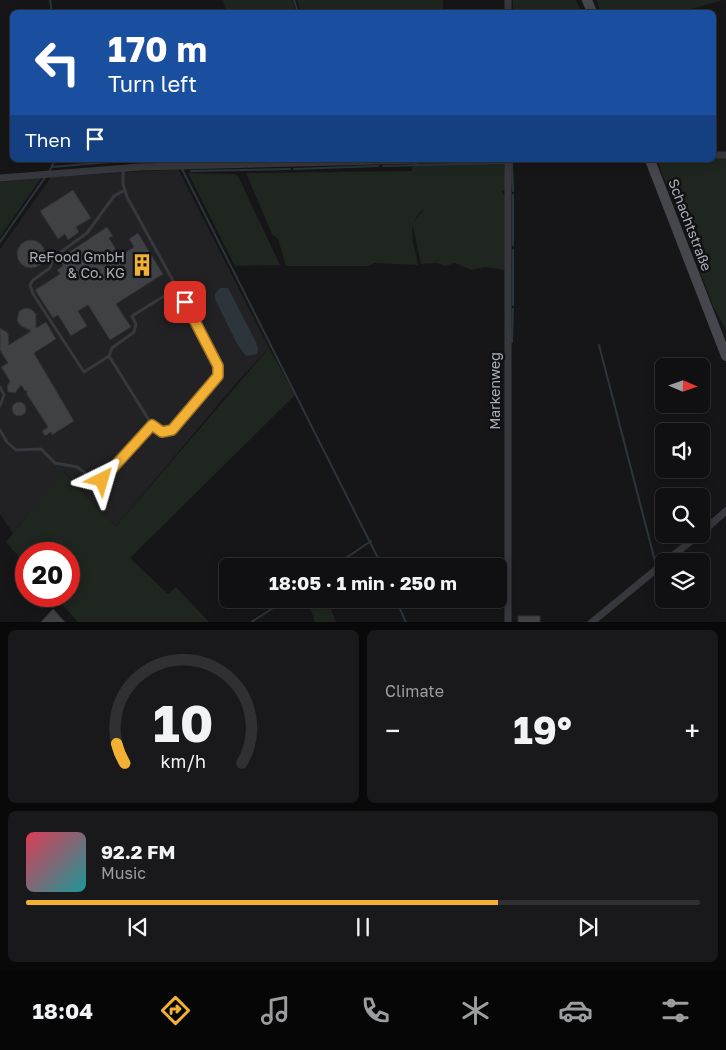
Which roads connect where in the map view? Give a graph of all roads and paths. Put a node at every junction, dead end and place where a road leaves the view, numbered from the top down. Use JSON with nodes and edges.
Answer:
{"nodes":[{"id":1,"x":344,"y":162,"type":"edge"},
{"id":2,"x":508,"y":162,"type":"edge"},
{"id":3,"x":651,"y":162,"type":"edge"},
{"id":4,"x":123,"y":168,"type":"junction"},
{"id":5,"x":0,"y":178,"type":"edge"},
{"id":6,"x":125,"y":190,"type":"junction"},
{"id":7,"x":177,"y":288,"type":"junction"},
{"id":8,"x":110,"y":356,"type":"junction"},
{"id":9,"x":726,"y":356,"type":"edge"},
{"id":10,"x":0,"y":387,"type":"edge"},
{"id":11,"x":0,"y":406,"type":"edge"},
{"id":12,"x":152,"y":425,"type":"junction"},
{"id":13,"x":0,"y":430,"type":"edge"},
{"id":14,"x":726,"y":511,"type":"edge"},
{"id":15,"x":710,"y":525,"type":"edge"},
{"id":16,"x":689,"y":543,"type":"edge"},
{"id":17,"x":676,"y":553,"type":"edge"},
{"id":18,"x":655,"y":570,"type":"edge"},
{"id":19,"x":508,"y":622,"type":"edge"},
{"id":20,"x":591,"y":622,"type":"edge"}],
"edges":[{"from":1,"to":4,"type":"street"},
{"from":2,"to":19,"type":"street","name":"Markenweg"},
{"from":3,"to":9,"type":"street","name":"Schachtstraße"},
{"from":4,"to":5,"type":"street"},
{"from":4,"to":6,"type":"lane"},
{"from":6,"to":7,"type":"lane"},
{"from":6,"to":8,"type":"lane"},
{"from":7,"to":8,"type":"lane"},
{"from":7,"to":12,"type":"lane"},
{"from":8,"to":12,"type":"lane"},
{"from":10,"to":11,"type":"lane"},
{"from":12,"to":13,"type":"lane"},
{"from":14,"to":15,"type":"street"},
{"from":16,"to":17,"type":"street"},
{"from":18,"to":20,"type":"street"}]}
